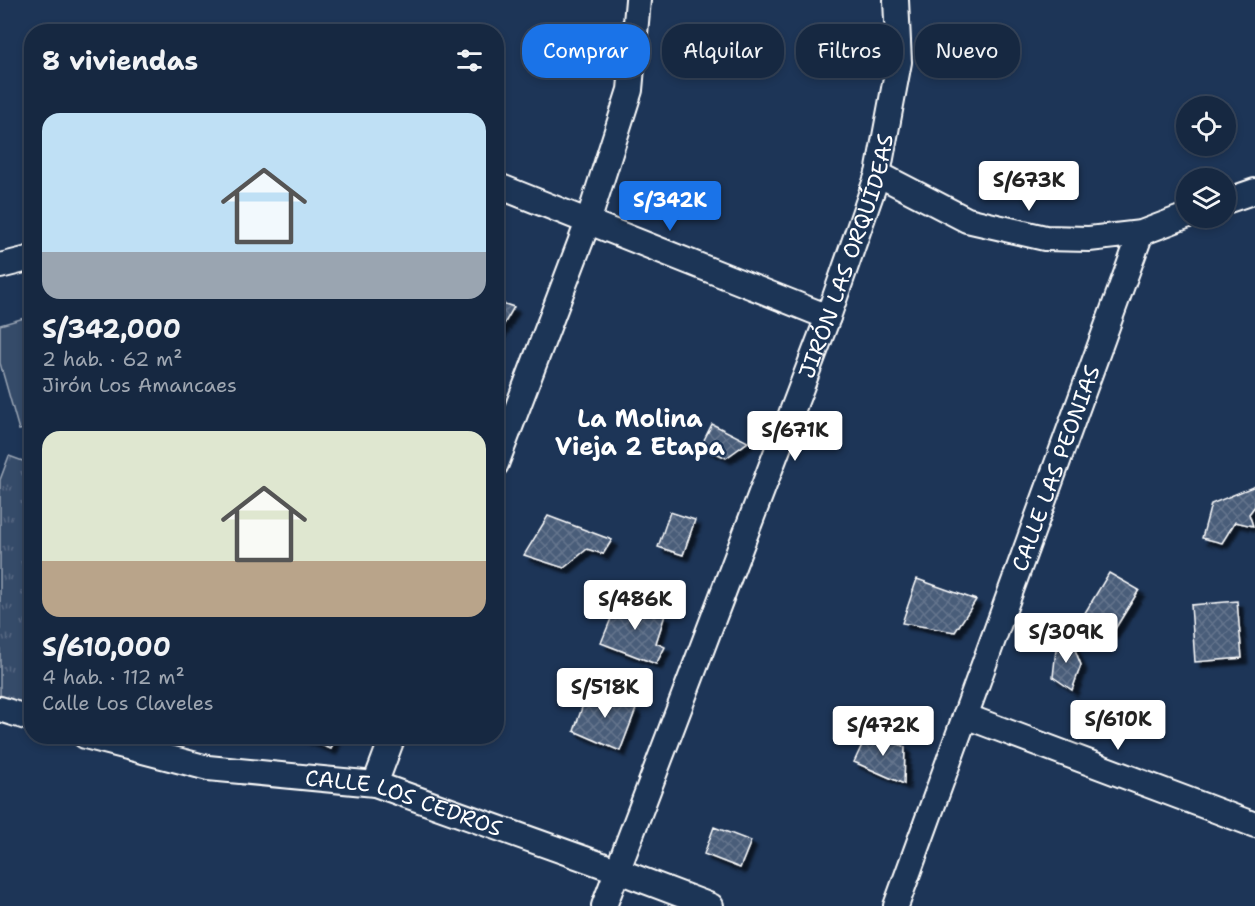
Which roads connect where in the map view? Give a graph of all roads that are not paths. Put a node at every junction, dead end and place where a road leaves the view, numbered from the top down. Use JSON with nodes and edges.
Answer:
{"nodes":[{"id":1,"x":638,"y":0,"type":"edge"},
{"id":2,"x":896,"y":0,"type":"edge"},
{"id":3,"x":878,"y":174,"type":"junction"},
{"id":4,"x":504,"y":188,"type":"edge"},
{"id":5,"x":1255,"y":191,"type":"edge"},
{"id":6,"x":1236,"y":198,"type":"edge"},
{"id":7,"x":1176,"y":220,"type":"edge"},
{"id":8,"x":588,"y":222,"type":"junction"},
{"id":9,"x":1142,"y":233,"type":"junction"},
{"id":10,"x":24,"y":260,"type":"edge"},
{"id":11,"x":0,"y":266,"type":"edge"},
{"id":12,"x":828,"y":317,"type":"junction"},
{"id":13,"x":504,"y":443,"type":"edge"},
{"id":14,"x":0,"y":709,"type":"edge"},
{"id":15,"x":24,"y":716,"type":"edge"},
{"id":16,"x":965,"y":716,"type":"junction"},
{"id":17,"x":118,"y":744,"type":"edge"},
{"id":18,"x":390,"y":744,"type":"edge"},
{"id":19,"x":375,"y":784,"type":"junction"},
{"id":20,"x":1255,"y":825,"type":"edge"},
{"id":21,"x":616,"y":870,"type":"junction"},
{"id":22,"x":604,"y":906,"type":"edge"},
{"id":23,"x":711,"y":906,"type":"edge"},
{"id":24,"x":896,"y":906,"type":"edge"}],
"edges":[{"from":1,"to":8,"type":"street"},
{"from":2,"to":3,"type":"street","name":"JIRÓN LAS ORQUÍDEAS"},
{"from":3,"to":9,"type":"street"},
{"from":3,"to":12,"type":"street","name":"JIRÓN LAS ORQUÍDEAS"},
{"from":4,"to":8,"type":"street"},
{"from":5,"to":6,"type":"street"},
{"from":7,"to":9,"type":"street"},
{"from":8,"to":12,"type":"street"},
{"from":8,"to":13,"type":"street"},
{"from":9,"to":16,"type":"street","name":"CALLE LAS PEONIAS"},
{"from":10,"to":11,"type":"street"},
{"from":12,"to":21,"type":"street","name":"JIRÓN LAS ORQUÍDEAS"},
{"from":14,"to":15,"type":"street"},
{"from":16,"to":20,"type":"street"},
{"from":16,"to":24,"type":"street","name":"CALLE LAS PEONIAS"},
{"from":17,"to":19,"type":"street","name":"CALLE LOS CEDROS"},
{"from":18,"to":19,"type":"street"},
{"from":19,"to":21,"type":"street","name":"CALLE LOS CEDROS"},
{"from":21,"to":22,"type":"street","name":"JIRÓN LAS ORQUÍDEAS"},
{"from":21,"to":23,"type":"street","name":"CALLE LOS CEDROS"}]}
